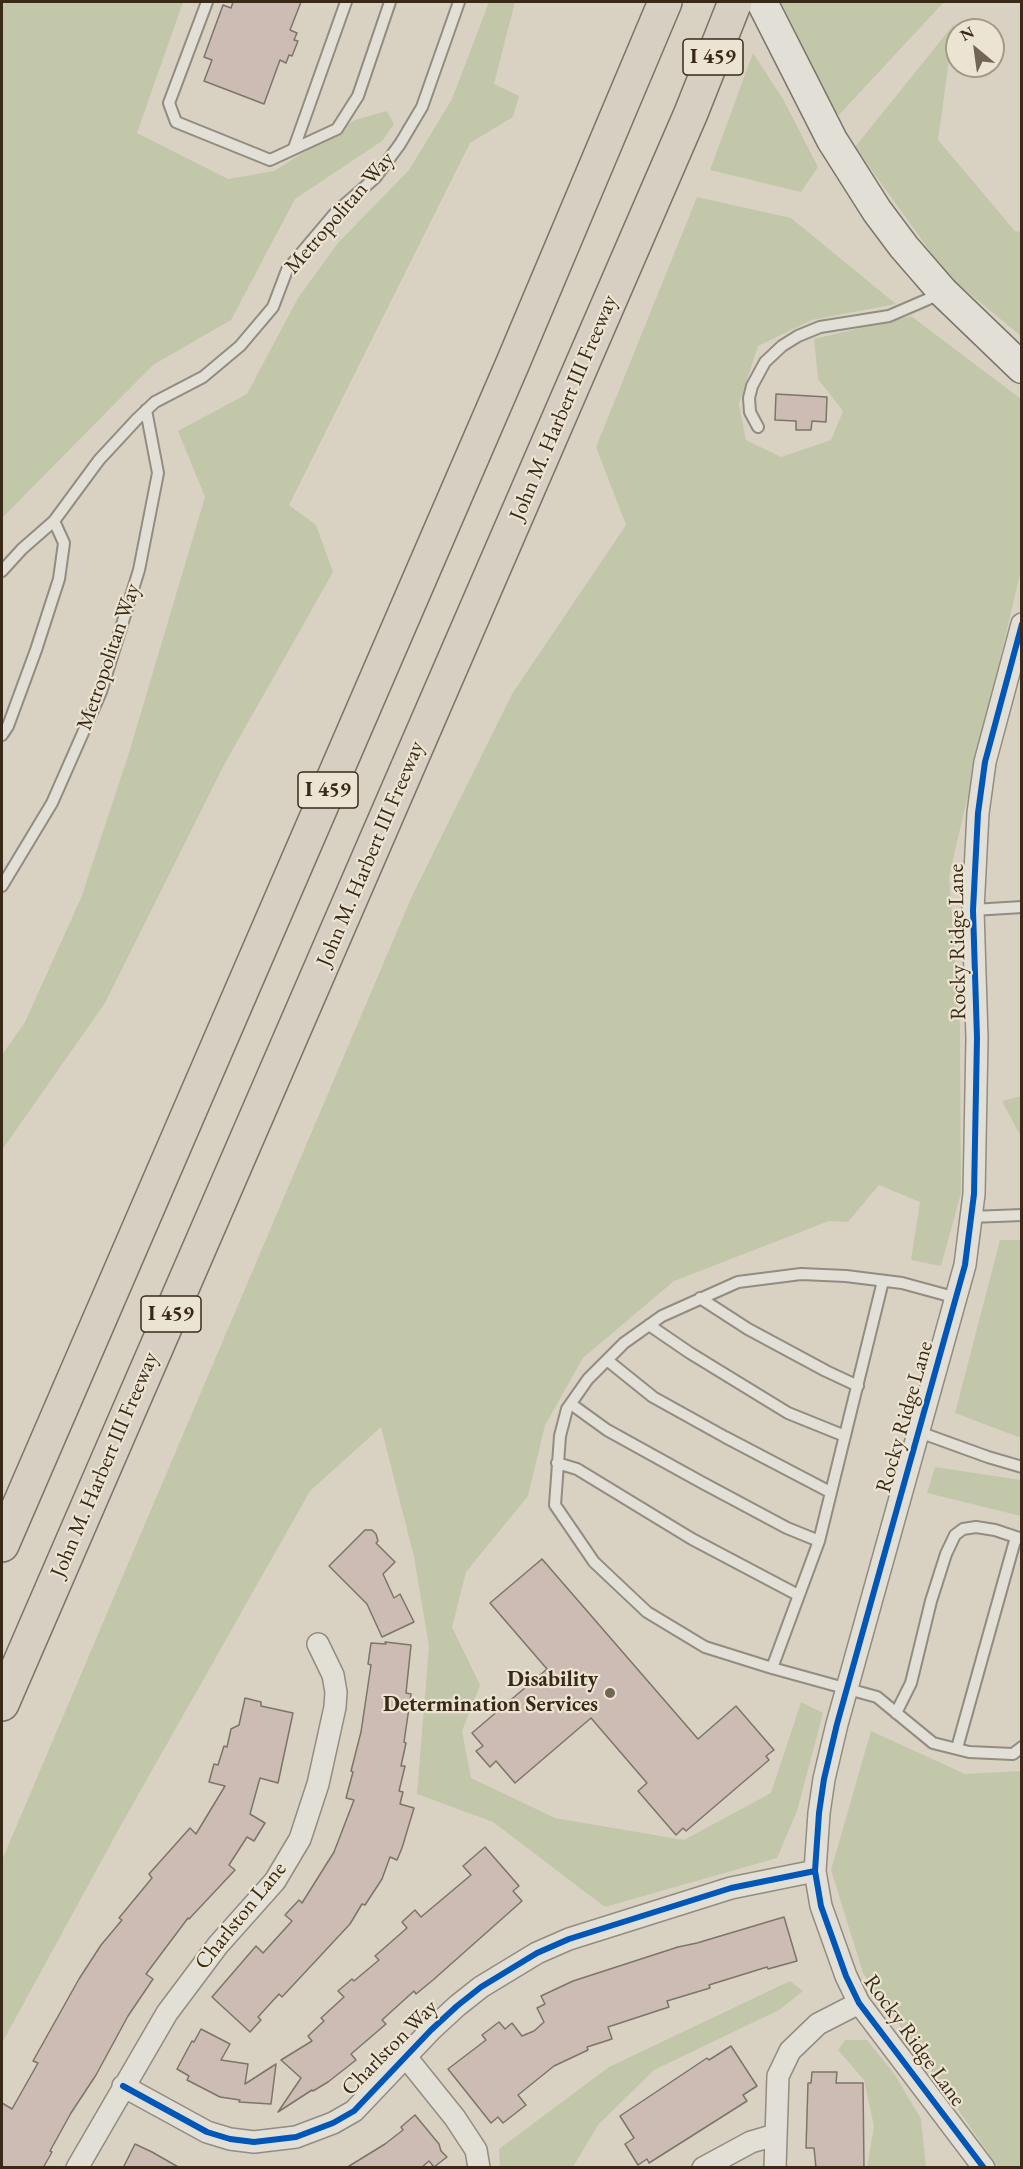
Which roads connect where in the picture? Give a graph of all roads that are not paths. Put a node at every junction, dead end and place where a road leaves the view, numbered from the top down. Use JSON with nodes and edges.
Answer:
{"nodes":[{"id":1,"x":207,"y":2,"type":"edge"},
{"id":2,"x":346,"y":2,"type":"edge"},
{"id":3,"x":390,"y":2,"type":"edge"},
{"id":4,"x":459,"y":2,"type":"edge"},
{"id":5,"x":665,"y":2,"type":"edge"},
{"id":6,"x":735,"y":2,"type":"edge"},
{"id":7,"x":762,"y":2,"type":"edge"},
{"id":8,"x":294,"y":148,"type":"junction"},
{"id":9,"x":943,"y":292,"type":"junction"},
{"id":10,"x":1022,"y":368,"type":"edge"},
{"id":11,"x":146,"y":410,"type":"junction"},
{"id":12,"x":758,"y":427,"type":"dead end"},
{"id":13,"x":54,"y":521,"type":"junction"},
{"id":14,"x":2,"y":571,"type":"edge"},
{"id":15,"x":1022,"y":624,"type":"edge"},
{"id":16,"x":2,"y":735,"type":"edge"},
{"id":17,"x":2,"y":886,"type":"edge"},
{"id":18,"x":1022,"y":908,"type":"edge"},
{"id":19,"x":973,"y":910,"type":"junction"},
{"id":20,"x":1022,"y":1215,"type":"edge"},
{"id":21,"x":971,"y":1217,"type":"junction"},
{"id":22,"x":883,"y":1281,"type":"junction"},
{"id":23,"x":700,"y":1298,"type":"junction"},
{"id":24,"x":957,"y":1298,"type":"junction"},
{"id":25,"x":650,"y":1325,"type":"junction"},
{"id":26,"x":607,"y":1360,"type":"junction"},
{"id":27,"x":858,"y":1386,"type":"junction"},
{"id":28,"x":571,"y":1404,"type":"junction"},
{"id":29,"x":919,"y":1432,"type":"junction"},
{"id":30,"x":844,"y":1436,"type":"junction"},
{"id":31,"x":557,"y":1463,"type":"junction"},
{"id":32,"x":1022,"y":1467,"type":"edge"},
{"id":33,"x":830,"y":1492,"type":"junction"},
{"id":34,"x":1019,"y":1538,"type":"edge"},
{"id":35,"x":819,"y":1540,"type":"junction"},
{"id":36,"x":2,"y":1545,"type":"edge"},
{"id":37,"x":798,"y":1595,"type":"junction"},
{"id":38,"x":318,"y":1644,"type":"dead end"},
{"id":39,"x":772,"y":1668,"type":"junction"},
{"id":40,"x":847,"y":1690,"type":"junction"},
{"id":41,"x":2,"y":1704,"type":"edge"},
{"id":42,"x":896,"y":1713,"type":"junction"},
{"id":43,"x":1022,"y":1747,"type":"edge"},
{"id":44,"x":957,"y":1748,"type":"junction"},
{"id":45,"x":815,"y":1871,"type":"junction"},
{"id":46,"x":859,"y":2003,"type":"junction"},
{"id":47,"x":406,"y":2057,"type":"junction"},
{"id":48,"x":123,"y":2086,"type":"junction"},
{"id":49,"x":775,"y":2135,"type":"junction"},
{"id":50,"x":77,"y":2168,"type":"edge"},
{"id":51,"x":479,"y":2168,"type":"edge"},
{"id":52,"x":703,"y":2168,"type":"edge"},
{"id":53,"x":775,"y":2168,"type":"edge"},
{"id":54,"x":984,"y":2168,"type":"edge"}],
"edges":[{"from":1,"to":8,"type":"lane"},
{"from":2,"to":8,"type":"lane"},
{"from":3,"to":8,"type":"lane"},
{"from":4,"to":11,"type":"lane","name":"Metropolitan Way"},
{"from":5,"to":36,"type":"highway","number":"I 459"},
{"from":6,"to":41,"type":"highway","name":"John M. Harbert III Freeway","number":"I 459"},
{"from":7,"to":9,"type":"street"},
{"from":9,"to":10,"type":"street"},
{"from":9,"to":12,"type":"lane"},
{"from":11,"to":13,"type":"lane","name":"Metropolitan Way"},
{"from":11,"to":17,"type":"lane","name":"Metropolitan Way"},
{"from":13,"to":14,"type":"lane","name":"Metropolitan Way"},
{"from":13,"to":16,"type":"lane"},
{"from":15,"to":19,"type":"street","name":"Rocky Ridge Lane"},
{"from":18,"to":19,"type":"lane"},
{"from":19,"to":21,"type":"street","name":"Rocky Ridge Lane"},
{"from":20,"to":21,"type":"lane"},
{"from":21,"to":24,"type":"street","name":"Rocky Ridge Lane"},
{"from":22,"to":23,"type":"lane"},
{"from":22,"to":24,"type":"lane"},
{"from":22,"to":27,"type":"lane"},
{"from":23,"to":25,"type":"lane"},
{"from":23,"to":27,"type":"lane"},
{"from":24,"to":29,"type":"street","name":"Rocky Ridge Lane"},
{"from":25,"to":26,"type":"lane"},
{"from":25,"to":30,"type":"lane"},
{"from":26,"to":28,"type":"lane"},
{"from":26,"to":33,"type":"lane"},
{"from":27,"to":30,"type":"lane"},
{"from":28,"to":31,"type":"lane"},
{"from":28,"to":35,"type":"lane"},
{"from":29,"to":32,"type":"lane"},
{"from":29,"to":40,"type":"street","name":"Rocky Ridge Lane"},
{"from":30,"to":33,"type":"lane"},
{"from":31,"to":37,"type":"lane"},
{"from":31,"to":39,"type":"lane"},
{"from":33,"to":35,"type":"lane"},
{"from":34,"to":42,"type":"lane"},
{"from":34,"to":44,"type":"lane"},
{"from":35,"to":37,"type":"lane"},
{"from":37,"to":39,"type":"lane"},
{"from":38,"to":48,"type":"street","name":"Charlston Lane"},
{"from":39,"to":40,"type":"lane"},
{"from":40,"to":42,"type":"lane"},
{"from":40,"to":45,"type":"street","name":"Rocky Ridge Lane"},
{"from":42,"to":44,"type":"lane"},
{"from":43,"to":44,"type":"lane"},
{"from":45,"to":46,"type":"street","name":"Rocky Ridge Lane"},
{"from":45,"to":47,"type":"street","name":"Charlston Way"},
{"from":46,"to":49,"type":"street"},
{"from":46,"to":54,"type":"street","name":"Rocky Ridge Lane"},
{"from":47,"to":48,"type":"street","name":"Charlston Way"},
{"from":47,"to":51,"type":"street"},
{"from":48,"to":50,"type":"street","name":"Charlston Lane"},
{"from":49,"to":52,"type":"street"},
{"from":49,"to":53,"type":"street"}]}
